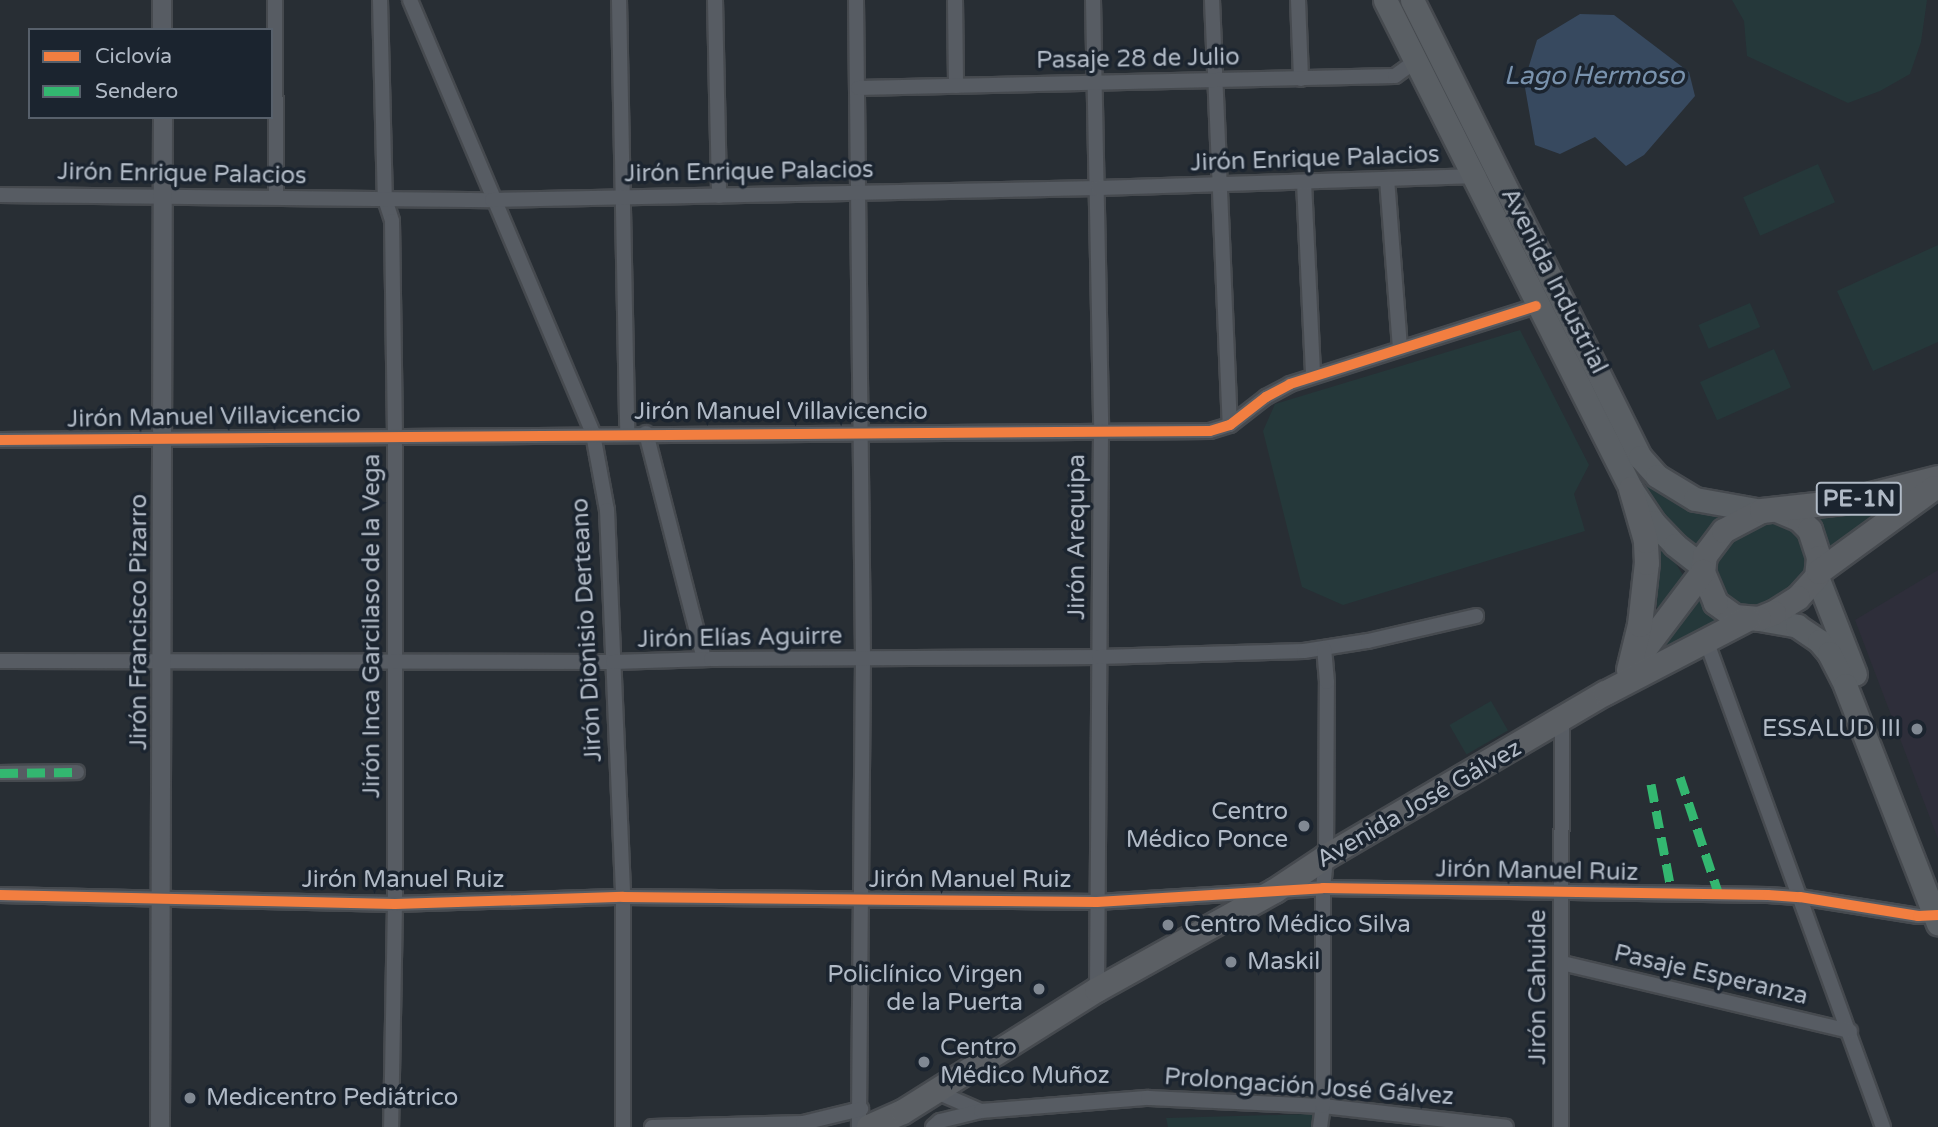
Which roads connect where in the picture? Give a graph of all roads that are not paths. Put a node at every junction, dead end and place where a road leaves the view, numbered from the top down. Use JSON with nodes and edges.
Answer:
{"nodes":[{"id":1,"x":162,"y":0,"type":"edge"},
{"id":2,"x":275,"y":0,"type":"edge"},
{"id":3,"x":380,"y":0,"type":"edge"},
{"id":4,"x":410,"y":0,"type":"edge"},
{"id":5,"x":619,"y":0,"type":"edge"},
{"id":6,"x":715,"y":0,"type":"edge"},
{"id":7,"x":856,"y":0,"type":"edge"},
{"id":8,"x":955,"y":0,"type":"edge"},
{"id":9,"x":1093,"y":0,"type":"edge"},
{"id":10,"x":1212,"y":0,"type":"edge"},
{"id":11,"x":1298,"y":0,"type":"edge"},
{"id":12,"x":1385,"y":0,"type":"edge"},
{"id":13,"x":1412,"y":0,"type":"edge"},
{"id":14,"x":162,"y":28,"type":"edge"},
{"id":15,"x":1414,"y":62,"type":"junction"},
{"id":16,"x":1215,"y":78,"type":"junction"},
{"id":17,"x":1301,"y":79,"type":"junction"},
{"id":18,"x":1095,"y":83,"type":"junction"},
{"id":19,"x":956,"y":86,"type":"junction"},
{"id":20,"x":858,"y":88,"type":"junction"},
{"id":21,"x":163,"y":119,"type":"edge"},
{"id":22,"x":1498,"y":175,"type":"junction"},
{"id":23,"x":1472,"y":176,"type":"junction"},
{"id":24,"x":1387,"y":179,"type":"junction"},
{"id":25,"x":1304,"y":182,"type":"junction"},
{"id":26,"x":1220,"y":184,"type":"junction"},
{"id":27,"x":1098,"y":188,"type":"junction"},
{"id":28,"x":859,"y":194,"type":"junction"},
{"id":29,"x":0,"y":195,"type":"edge"},
{"id":30,"x":163,"y":196,"type":"junction"},
{"id":31,"x":623,"y":196,"type":"junction"},
{"id":32,"x":719,"y":196,"type":"junction"},
{"id":33,"x":276,"y":198,"type":"junction"},
{"id":34,"x":385,"y":199,"type":"junction"},
{"id":35,"x":492,"y":200,"type":"junction"},
{"id":36,"x":1536,"y":306,"type":"junction"},
{"id":37,"x":1400,"y":349,"type":"junction"},
{"id":38,"x":1312,"y":375,"type":"junction"},
{"id":39,"x":1230,"y":425,"type":"junction"},
{"id":40,"x":1101,"y":431,"type":"junction"},
{"id":41,"x":861,"y":432,"type":"junction"},
{"id":42,"x":646,"y":433,"type":"junction"},
{"id":43,"x":593,"y":434,"type":"junction"},
{"id":44,"x":627,"y":434,"type":"junction"},
{"id":45,"x":395,"y":436,"type":"junction"},
{"id":46,"x":163,"y":439,"type":"junction"},
{"id":47,"x":0,"y":440,"type":"edge"},
{"id":48,"x":1938,"y":478,"type":"edge"},
{"id":49,"x":1938,"y":485,"type":"edge"},
{"id":50,"x":1630,"y":489,"type":"junction"},
{"id":51,"x":1769,"y":511,"type":"junction"},
{"id":52,"x":1703,"y":569,"type":"junction"},
{"id":53,"x":1818,"y":574,"type":"junction"},
{"id":54,"x":1476,"y":616,"type":"dead end"},
{"id":55,"x":1753,"y":619,"type":"junction"},
{"id":56,"x":1706,"y":640,"type":"junction"},
{"id":57,"x":1324,"y":649,"type":"junction"},
{"id":58,"x":1099,"y":657,"type":"junction"},
{"id":59,"x":704,"y":659,"type":"junction"},
{"id":60,"x":863,"y":659,"type":"junction"},
{"id":61,"x":0,"y":661,"type":"edge"},
{"id":62,"x":614,"y":662,"type":"junction"},
{"id":63,"x":163,"y":663,"type":"junction"},
{"id":64,"x":395,"y":663,"type":"junction"},
{"id":65,"x":1629,"y":670,"type":"junction"},
{"id":66,"x":1606,"y":694,"type":"junction"},
{"id":67,"x":1562,"y":721,"type":"junction"},
{"id":68,"x":77,"y":772,"type":"dead end"},
{"id":69,"x":0,"y":773,"type":"edge"},
{"id":70,"x":1326,"y":857,"type":"junction"},
{"id":71,"x":1938,"y":886,"type":"edge"},
{"id":72,"x":1323,"y":888,"type":"junction"},
{"id":73,"x":1275,"y":891,"type":"junction"},
{"id":74,"x":1561,"y":893,"type":"junction"},
{"id":75,"x":0,"y":895,"type":"edge"},
{"id":76,"x":623,"y":897,"type":"junction"},
{"id":77,"x":1800,"y":897,"type":"junction"},
{"id":78,"x":162,"y":899,"type":"junction"},
{"id":79,"x":861,"y":900,"type":"junction"},
{"id":80,"x":1097,"y":902,"type":"junction"},
{"id":81,"x":395,"y":904,"type":"junction"},
{"id":82,"x":1937,"y":918,"type":"edge"},
{"id":83,"x":1562,"y":962,"type":"junction"},
{"id":84,"x":1097,"y":990,"type":"junction"},
{"id":85,"x":1850,"y":1031,"type":"junction"},
{"id":86,"x":929,"y":1097,"type":"junction"},
{"id":87,"x":1323,"y":1106,"type":"junction"},
{"id":88,"x":982,"y":1111,"type":"junction"},
{"id":89,"x":865,"y":1118,"type":"edge"},
{"id":90,"x":1447,"y":1123,"type":"edge"},
{"id":91,"x":160,"y":1127,"type":"edge"},
{"id":92,"x":391,"y":1127,"type":"edge"},
{"id":93,"x":623,"y":1127,"type":"edge"},
{"id":94,"x":652,"y":1127,"type":"edge"},
{"id":95,"x":859,"y":1127,"type":"edge"},
{"id":96,"x":933,"y":1127,"type":"edge"},
{"id":97,"x":1320,"y":1127,"type":"edge"},
{"id":98,"x":1507,"y":1127,"type":"edge"},
{"id":99,"x":1561,"y":1127,"type":"edge"},
{"id":100,"x":1883,"y":1127,"type":"edge"}],
"edges":[{"from":1,"to":14,"type":"street"},
{"from":2,"to":33,"type":"street"},
{"from":3,"to":34,"type":"street","name":"Jirón Inca Garcilaso de la Vega"},
{"from":4,"to":35,"type":"street","name":"Jirón Dionisio Derteano"},
{"from":5,"to":31,"type":"street"},
{"from":6,"to":32,"type":"street"},
{"from":7,"to":20,"type":"street"},
{"from":8,"to":19,"type":"street"},
{"from":9,"to":18,"type":"street","name":"Jirón Arequipa"},
{"from":10,"to":16,"type":"street"},
{"from":11,"to":17,"type":"street"},
{"from":12,"to":15,"type":"main road","name":"Avenida Industrial"},
{"from":13,"to":22,"type":"main road","name":"Avenida Industrial"},
{"from":15,"to":17,"type":"street","name":"Pasaje 28 de Julio"},
{"from":15,"to":23,"type":"main road","name":"Avenida Industrial"},
{"from":16,"to":17,"type":"street","name":"Pasaje 28 de Julio"},
{"from":16,"to":18,"type":"street","name":"Pasaje 28 de Julio"},
{"from":16,"to":26,"type":"street"},
{"from":18,"to":19,"type":"street","name":"Pasaje 28 de Julio"},
{"from":18,"to":27,"type":"street","name":"Jirón Arequipa"},
{"from":19,"to":20,"type":"street","name":"Pasaje 28 de Julio"},
{"from":20,"to":28,"type":"street"},
{"from":21,"to":30,"type":"street","name":"Jirón Francisco Pizarro"},
{"from":22,"to":23,"type":"street","name":"Jirón Enrique Palacios"},
{"from":22,"to":51,"type":"main road","name":"Avenida Industrial"},
{"from":23,"to":24,"type":"street","name":"Jirón Enrique Palacios"},
{"from":23,"to":36,"type":"main road","name":"Avenida Industrial"},
{"from":24,"to":25,"type":"street","name":"Jirón Enrique Palacios"},
{"from":24,"to":37,"type":"street"},
{"from":25,"to":26,"type":"street","name":"Jirón Enrique Palacios"},
{"from":25,"to":38,"type":"street"},
{"from":26,"to":27,"type":"street","name":"Jirón Enrique Palacios"},
{"from":26,"to":39,"type":"street"},
{"from":27,"to":28,"type":"street","name":"Jirón Enrique Palacios"},
{"from":27,"to":40,"type":"street","name":"Jirón Arequipa"},
{"from":28,"to":32,"type":"street","name":"Jirón Enrique Palacios"},
{"from":28,"to":41,"type":"street"},
{"from":29,"to":30,"type":"street","name":"Jirón Enrique Palacios"},
{"from":30,"to":33,"type":"street","name":"Jirón Enrique Palacios"},
{"from":30,"to":46,"type":"street","name":"Jirón Francisco Pizarro"},
{"from":31,"to":32,"type":"street","name":"Jirón Enrique Palacios"},
{"from":31,"to":35,"type":"street","name":"Jirón Enrique Palacios"},
{"from":31,"to":44,"type":"street"},
{"from":33,"to":34,"type":"street","name":"Jirón Enrique Palacios"},
{"from":34,"to":35,"type":"street","name":"Jirón Enrique Palacios"},
{"from":34,"to":45,"type":"street","name":"Jirón Inca Garcilaso de la Vega"},
{"from":35,"to":43,"type":"street","name":"Jirón Dionisio Derteano"},
{"from":36,"to":37,"type":"street","name":"Jirón Manuel Villavicencio"},
{"from":36,"to":50,"type":"main road","name":"Avenida Industrial"},
{"from":37,"to":38,"type":"street","name":"Jirón Manuel Villavicencio"},
{"from":38,"to":39,"type":"street","name":"Jirón Manuel Villavicencio"},
{"from":39,"to":40,"type":"street","name":"Jirón Manuel Villavicencio"},
{"from":40,"to":41,"type":"street","name":"Jirón Manuel Villavicencio"},
{"from":40,"to":58,"type":"street","name":"Jirón Arequipa"},
{"from":41,"to":42,"type":"street","name":"Jirón Manuel Villavicencio"},
{"from":41,"to":60,"type":"street"},
{"from":42,"to":44,"type":"street","name":"Jirón Manuel Villavicencio"},
{"from":42,"to":59,"type":"street"},
{"from":43,"to":44,"type":"street","name":"Jirón Manuel Villavicencio"},
{"from":43,"to":45,"type":"street","name":"Jirón Manuel Villavicencio"},
{"from":43,"to":62,"type":"street","name":"Jirón Dionisio Derteano"},
{"from":45,"to":46,"type":"street","name":"Jirón Manuel Villavicencio"},
{"from":45,"to":64,"type":"street","name":"Jirón Inca Garcilaso de la Vega"},
{"from":46,"to":47,"type":"street","name":"Jirón Manuel Villavicencio"},
{"from":46,"to":63,"type":"street","name":"Jirón Francisco Pizarro"},
{"from":48,"to":51,"type":"highway","number":"PE-1N"},
{"from":49,"to":53,"type":"highway","number":"PE-1N"},
{"from":50,"to":52,"type":"main road","name":"Avenida Industrial"},
{"from":50,"to":65,"type":"highway"},
{"from":51,"to":52,"type":"highway","number":"PE-1N"},
{"from":51,"to":53,"type":"highway","number":"PE-1N"},
{"from":52,"to":55,"type":"highway"},
{"from":52,"to":65,"type":"highway","name":"Avenida José Gálvez","number":"PE-1N"},
{"from":53,"to":55,"type":"highway","number":"PE-1N"},
{"from":53,"to":71,"type":"main road"},
{"from":54,"to":57,"type":"street","name":"Jirón Elías Aguirre"},
{"from":55,"to":56,"type":"highway","name":"Avenida José Gálvez","number":"PE-1N"},
{"from":55,"to":82,"type":"main road"},
{"from":56,"to":66,"type":"highway","name":"Avenida José Gálvez","number":"PE-1N"},
{"from":56,"to":77,"type":"street"},
{"from":57,"to":58,"type":"street","name":"Jirón Elías Aguirre"},
{"from":57,"to":70,"type":"street"},
{"from":58,"to":60,"type":"street","name":"Jirón Elías Aguirre"},
{"from":58,"to":80,"type":"street","name":"Jirón Arequipa"},
{"from":59,"to":60,"type":"street","name":"Jirón Elías Aguirre"},
{"from":59,"to":62,"type":"street","name":"Jirón Elías Aguirre"},
{"from":60,"to":79,"type":"street"},
{"from":61,"to":63,"type":"street","name":"Jirón Elías Aguirre"},
{"from":62,"to":64,"type":"street","name":"Jirón Elías Aguirre"},
{"from":62,"to":76,"type":"street","name":"Jirón Dionisio Derteano"},
{"from":63,"to":64,"type":"street","name":"Jirón Elías Aguirre"},
{"from":63,"to":78,"type":"street","name":"Jirón Francisco Pizarro"},
{"from":64,"to":81,"type":"street","name":"Jirón Inca Garcilaso de la Vega"},
{"from":65,"to":66,"type":"highway","name":"Avenida José Gálvez","number":"PE-1N"},
{"from":66,"to":67,"type":"highway","name":"Avenida José Gálvez","number":"PE-1N"},
{"from":67,"to":70,"type":"highway","name":"Avenida José Gálvez","number":"PE-1N"},
{"from":67,"to":74,"type":"street","name":"Jirón Cahuide"},
{"from":68,"to":69,"type":"street"},
{"from":70,"to":72,"type":"street"},
{"from":70,"to":73,"type":"highway","name":"Avenida José Gálvez","number":"PE-1N"},
{"from":72,"to":73,"type":"street","name":"Jirón Manuel Ruiz"},
{"from":72,"to":74,"type":"street","name":"Jirón Manuel Ruiz"},
{"from":72,"to":87,"type":"street"},
{"from":73,"to":80,"type":"street","name":"Jirón Manuel Ruiz"},
{"from":73,"to":84,"type":"highway","name":"Avenida José Gálvez","number":"PE-1N"},
{"from":74,"to":77,"type":"street","name":"Jirón Manuel Ruiz"},
{"from":74,"to":83,"type":"street","name":"Jirón Cahuide"},
{"from":75,"to":78,"type":"street","name":"Jirón Manuel Ruiz"},
{"from":76,"to":79,"type":"street","name":"Jirón Manuel Ruiz"},
{"from":76,"to":81,"type":"street","name":"Jirón Manuel Ruiz"},
{"from":76,"to":93,"type":"street","name":"Jirón Dionisio Derteano"},
{"from":77,"to":82,"type":"street","name":"Jirón Manuel Ruiz"},
{"from":77,"to":85,"type":"street"},
{"from":78,"to":81,"type":"street","name":"Jirón Manuel Ruiz"},
{"from":78,"to":91,"type":"street","name":"Jirón Francisco Pizarro"},
{"from":79,"to":80,"type":"street","name":"Jirón Manuel Ruiz"},
{"from":79,"to":89,"type":"street"},
{"from":80,"to":84,"type":"street","name":"Jirón Arequipa"},
{"from":81,"to":92,"type":"street","name":"Jirón Inca Garcilaso de la Vega"},
{"from":83,"to":85,"type":"street","name":"Pasaje Esperanza"},
{"from":83,"to":99,"type":"street","name":"Jirón Cahuide"},
{"from":84,"to":86,"type":"highway","name":"Avenida José Gálvez","number":"PE-1N"},
{"from":85,"to":100,"type":"street"},
{"from":86,"to":88,"type":"street","name":"Prolongación José Gálvez"},
{"from":86,"to":89,"type":"highway","name":"Avenida José Gálvez","number":"PE-1N"},
{"from":87,"to":88,"type":"street","name":"Prolongación José Gálvez"},
{"from":87,"to":90,"type":"street","name":"Prolongación José Gálvez"},
{"from":87,"to":97,"type":"street"},
{"from":88,"to":96,"type":"street","name":"Prolongación José Gálvez"},
{"from":89,"to":94,"type":"street"},
{"from":89,"to":95,"type":"street"},
{"from":90,"to":98,"type":"street","name":"Prolongación José Gálvez"}]}
